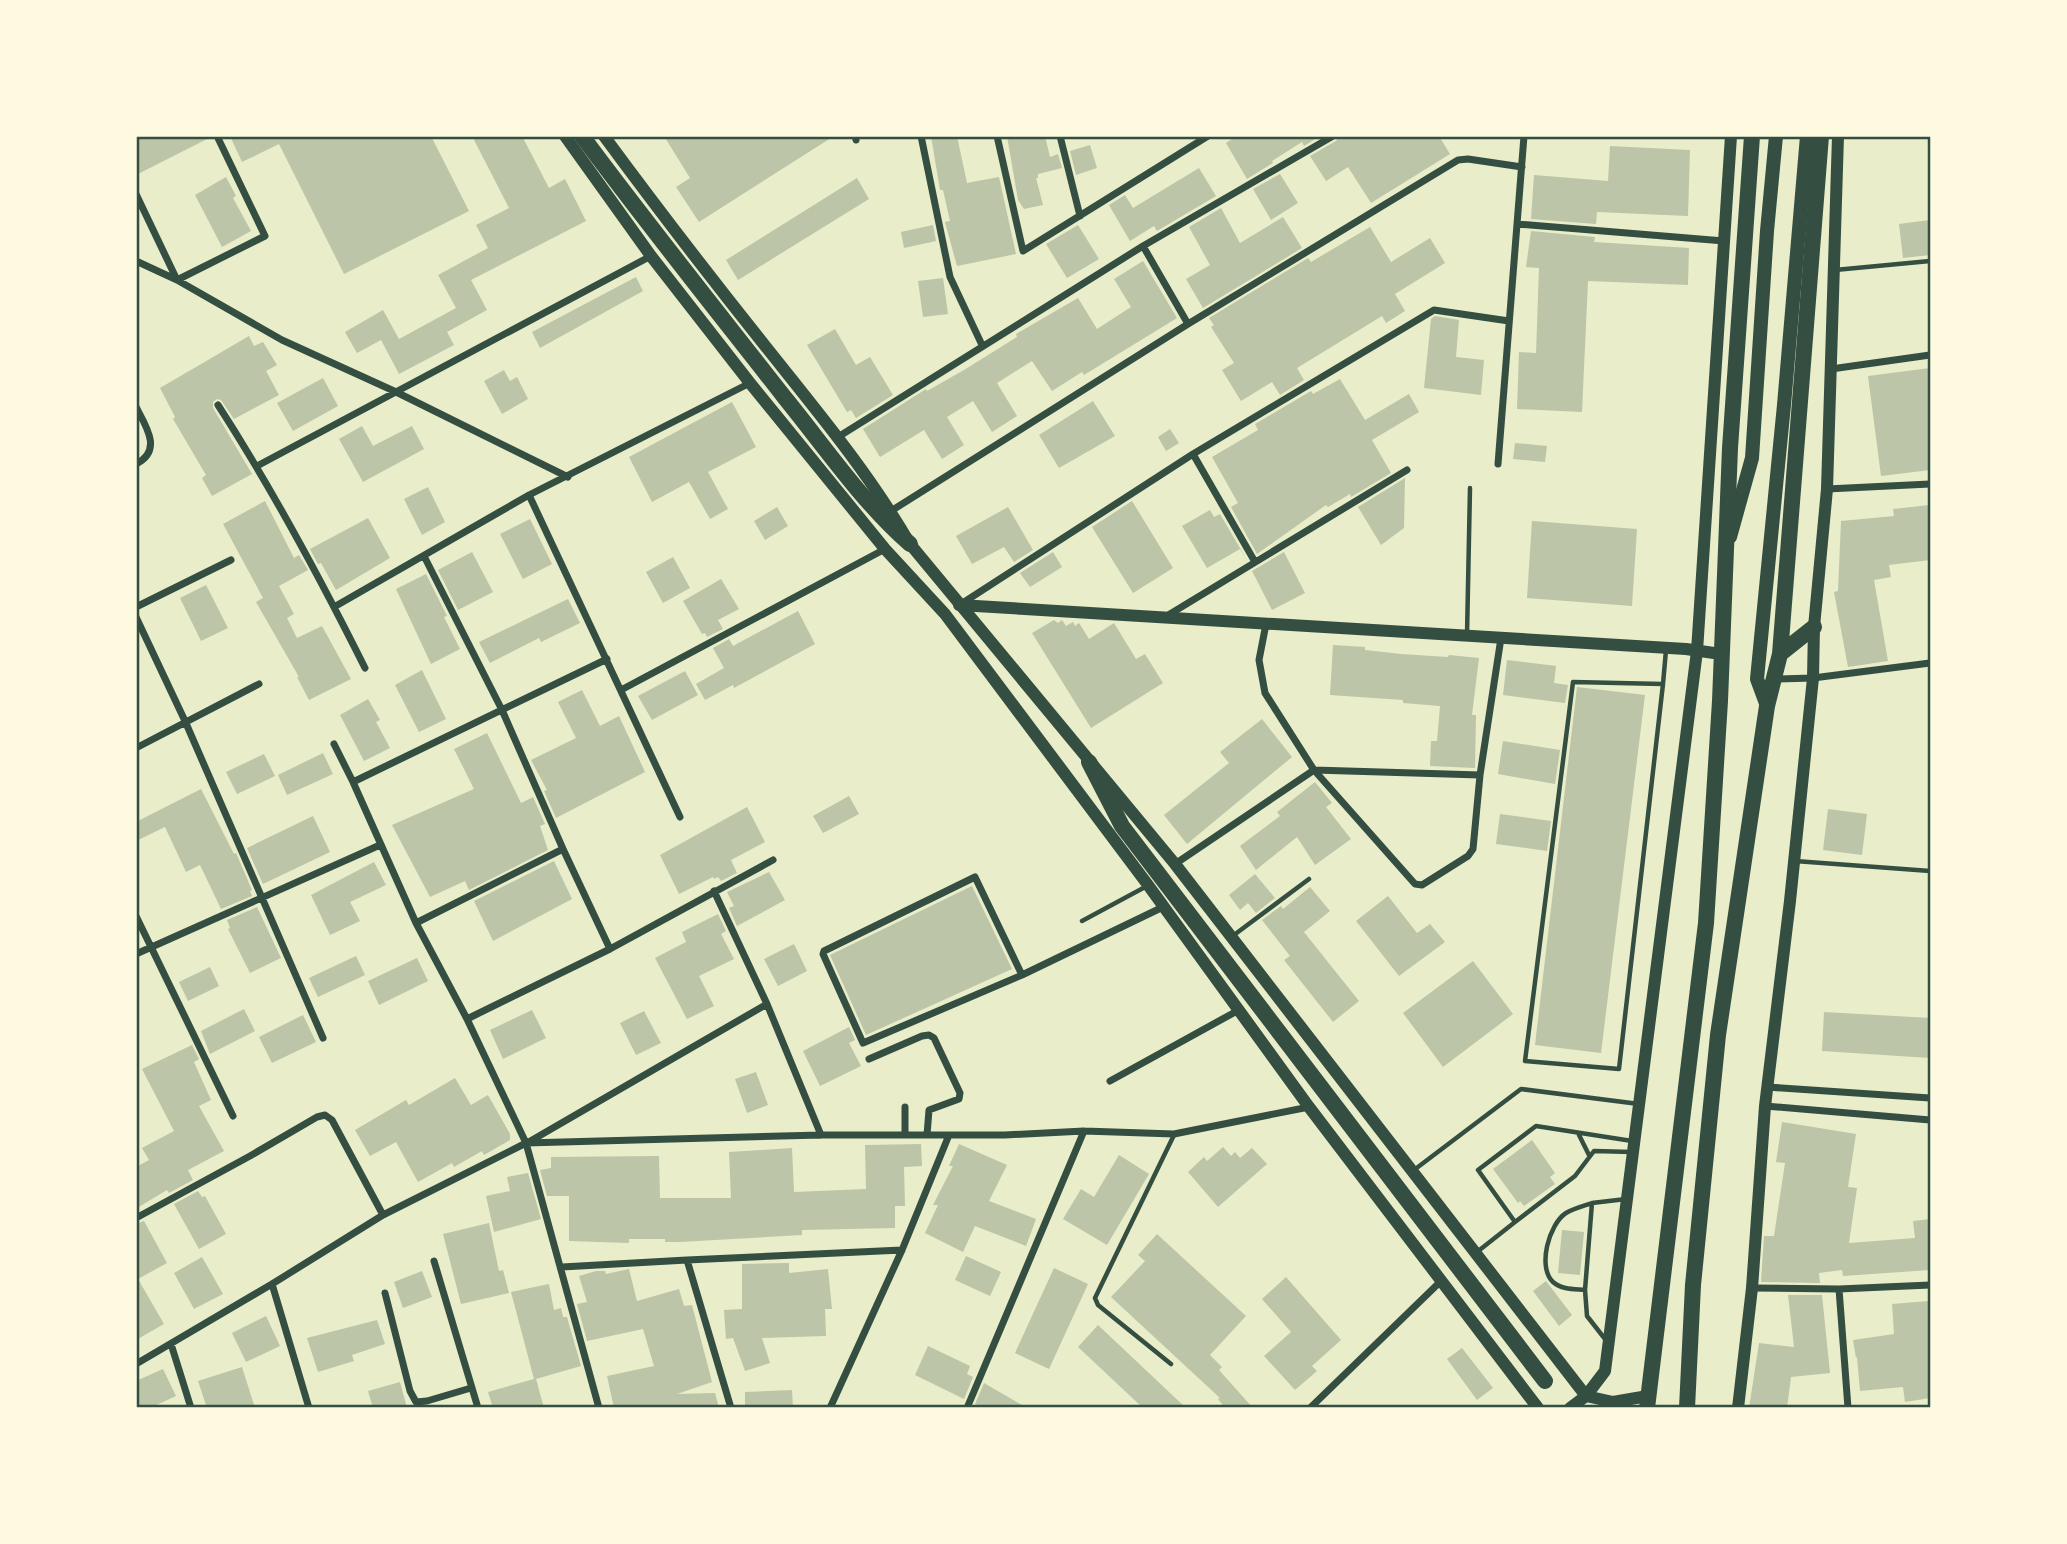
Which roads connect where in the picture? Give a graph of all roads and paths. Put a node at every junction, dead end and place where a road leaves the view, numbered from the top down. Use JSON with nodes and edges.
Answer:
{"nodes":[{"id":1,"x":217,"y":136,"type":"edge"},
{"id":2,"x":565,"y":136,"type":"edge"},
{"id":3,"x":582,"y":136,"type":"edge"},
{"id":4,"x":604,"y":136,"type":"edge"},
{"id":5,"x":920,"y":136,"type":"edge"},
{"id":6,"x":997,"y":136,"type":"edge"},
{"id":7,"x":1060,"y":136,"type":"edge"},
{"id":8,"x":1208,"y":136,"type":"edge"},
{"id":9,"x":1333,"y":136,"type":"edge"},
{"id":10,"x":1524,"y":136,"type":"edge"},
{"id":11,"x":1731,"y":136,"type":"edge"},
{"id":12,"x":1752,"y":136,"type":"edge"},
{"id":13,"x":1776,"y":136,"type":"edge"},
{"id":14,"x":1807,"y":136,"type":"edge"},
{"id":15,"x":1821,"y":136,"type":"edge"},
{"id":16,"x":1839,"y":136,"type":"edge"},
{"id":17,"x":1522,"y":167,"type":"junction"},
{"id":18,"x":136,"y":194,"type":"edge"},
{"id":19,"x":1080,"y":216,"type":"junction"},
{"id":20,"x":1517,"y":224,"type":"junction"},
{"id":21,"x":1724,"y":241,"type":"junction"},
{"id":22,"x":1143,"y":246,"type":"junction"},
{"id":23,"x":651,"y":256,"type":"junction"},
{"id":24,"x":136,"y":261,"type":"edge"},
{"id":25,"x":1930,"y":261,"type":"edge"},
{"id":26,"x":1834,"y":270,"type":"junction"},
{"id":27,"x":177,"y":280,"type":"junction"},
{"id":28,"x":1509,"y":321,"type":"junction"},
{"id":29,"x":1188,"y":324,"type":"junction"},
{"id":30,"x":982,"y":345,"type":"junction"},
{"id":31,"x":1930,"y":355,"type":"edge"},
{"id":32,"x":1830,"y":369,"type":"junction"},
{"id":33,"x":750,"y":383,"type":"junction"},
{"id":34,"x":394,"y":391,"type":"junction"},
{"id":35,"x":218,"y":405,"type":"dead end"},
{"id":36,"x":136,"y":407,"type":"edge"},
{"id":37,"x":838,"y":437,"type":"junction"},
{"id":38,"x":1193,"y":454,"type":"junction"},
{"id":39,"x":136,"y":464,"type":"edge"},
{"id":40,"x":1498,"y":464,"type":"dead end"},
{"id":41,"x":257,"y":466,"type":"junction"},
{"id":42,"x":1407,"y":470,"type":"dead end"},
{"id":43,"x":568,"y":477,"type":"junction"},
{"id":44,"x":1930,"y":484,"type":"edge"},
{"id":45,"x":1470,"y":488,"type":"dead end"},
{"id":46,"x":1827,"y":489,"type":"junction"},
{"id":47,"x":529,"y":495,"type":"junction"},
{"id":48,"x":891,"y":511,"type":"junction"},
{"id":49,"x":910,"y":544,"type":"junction"},
{"id":50,"x":1728,"y":545,"type":"junction"},
{"id":51,"x":885,"y":550,"type":"junction"},
{"id":52,"x":424,"y":556,"type":"junction"},
{"id":53,"x":231,"y":560,"type":"dead end"},
{"id":54,"x":1255,"y":562,"type":"junction"},
{"id":55,"x":959,"y":605,"type":"junction"},
{"id":56,"x":136,"y":607,"type":"edge"},
{"id":57,"x":334,"y":607,"type":"junction"},
{"id":58,"x":136,"y":617,"type":"edge"},
{"id":59,"x":1163,"y":618,"type":"junction"},
{"id":60,"x":1266,"y":624,"type":"junction"},
{"id":61,"x":1814,"y":627,"type":"junction"},
{"id":62,"x":1467,"y":636,"type":"junction"},
{"id":63,"x":1501,"y":638,"type":"junction"},
{"id":64,"x":1666,"y":648,"type":"junction"},
{"id":65,"x":1697,"y":650,"type":"junction"},
{"id":66,"x":1721,"y":654,"type":"junction"},
{"id":67,"x":1780,"y":654,"type":"junction"},
{"id":68,"x":607,"y":659,"type":"junction"},
{"id":69,"x":1930,"y":663,"type":"edge"},
{"id":70,"x":365,"y":668,"type":"dead end"},
{"id":71,"x":1813,"y":678,"type":"junction"},
{"id":72,"x":1775,"y":679,"type":"junction"},
{"id":73,"x":259,"y":684,"type":"dead end"},
{"id":74,"x":1662,"y":684,"type":"junction"},
{"id":75,"x":621,"y":690,"type":"junction"},
{"id":76,"x":1767,"y":706,"type":"junction"},
{"id":77,"x":502,"y":710,"type":"junction"},
{"id":78,"x":185,"y":721,"type":"junction"},
{"id":79,"x":334,"y":744,"type":"dead end"},
{"id":80,"x":136,"y":748,"type":"edge"},
{"id":81,"x":1089,"y":762,"type":"junction"},
{"id":82,"x":1314,"y":770,"type":"junction"},
{"id":83,"x":1480,"y":775,"type":"junction"},
{"id":84,"x":353,"y":782,"type":"junction"},
{"id":85,"x":680,"y":817,"type":"dead end"},
{"id":86,"x":380,"y":845,"type":"junction"},
{"id":87,"x":563,"y":849,"type":"junction"},
{"id":88,"x":773,"y":860,"type":"dead end"},
{"id":89,"x":1794,"y":861,"type":"junction"},
{"id":90,"x":1174,"y":864,"type":"junction"},
{"id":91,"x":1930,"y":871,"type":"edge"},
{"id":92,"x":1309,"y":879,"type":"dead end"},
{"id":93,"x":1148,"y":885,"type":"junction"},
{"id":94,"x":714,"y":891,"type":"junction"},
{"id":95,"x":263,"y":898,"type":"junction"},
{"id":96,"x":1163,"y":907,"type":"junction"},
{"id":97,"x":136,"y":916,"type":"edge"},
{"id":98,"x":1082,"y":921,"type":"dead end"},
{"id":99,"x":416,"y":923,"type":"junction"},
{"id":100,"x":1231,"y":937,"type":"junction"},
{"id":101,"x":151,"y":947,"type":"junction"},
{"id":102,"x":610,"y":949,"type":"junction"},
{"id":103,"x":136,"y":954,"type":"edge"},
{"id":104,"x":1022,"y":975,"type":"junction"},
{"id":105,"x":767,"y":1004,"type":"junction"},
{"id":106,"x":1237,"y":1011,"type":"junction"},
{"id":107,"x":467,"y":1018,"type":"junction"},
{"id":108,"x":323,"y":1038,"type":"dead end"},
{"id":109,"x":869,"y":1059,"type":"dead end"},
{"id":110,"x":1110,"y":1081,"type":"dead end"},
{"id":111,"x":1767,"y":1087,"type":"junction"},
{"id":112,"x":1930,"y":1098,"type":"edge"},
{"id":113,"x":1639,"y":1104,"type":"junction"},
{"id":114,"x":1765,"y":1106,"type":"junction"},
{"id":115,"x":905,"y":1107,"type":"dead end"},
{"id":116,"x":1309,"y":1107,"type":"junction"},
{"id":117,"x":233,"y":1116,"type":"dead end"},
{"id":118,"x":1930,"y":1120,"type":"edge"},
{"id":119,"x":1084,"y":1131,"type":"junction"},
{"id":120,"x":1174,"y":1134,"type":"junction"},
{"id":121,"x":1578,"y":1134,"type":"junction"},
{"id":122,"x":821,"y":1135,"type":"junction"},
{"id":123,"x":905,"y":1135,"type":"junction"},
{"id":124,"x":928,"y":1135,"type":"junction"},
{"id":125,"x":948,"y":1135,"type":"junction"},
{"id":126,"x":526,"y":1143,"type":"junction"},
{"id":127,"x":1633,"y":1147,"type":"junction"},
{"id":128,"x":1589,"y":1155,"type":"junction"},
{"id":129,"x":1413,"y":1171,"type":"junction"},
{"id":130,"x":1627,"y":1199,"type":"junction"},
{"id":131,"x":1592,"y":1203,"type":"junction"},
{"id":132,"x":383,"y":1215,"type":"junction"},
{"id":133,"x":136,"y":1218,"type":"edge"},
{"id":134,"x":1515,"y":1223,"type":"junction"},
{"id":135,"x":902,"y":1250,"type":"junction"},
{"id":136,"x":1476,"y":1253,"type":"junction"},
{"id":137,"x":687,"y":1260,"type":"junction"},
{"id":138,"x":434,"y":1261,"type":"dead end"},
{"id":139,"x":562,"y":1267,"type":"junction"},
{"id":140,"x":1441,"y":1281,"type":"junction"},
{"id":141,"x":272,"y":1284,"type":"junction"},
{"id":142,"x":1930,"y":1285,"type":"edge"},
{"id":143,"x":1752,"y":1288,"type":"junction"},
{"id":144,"x":1839,"y":1289,"type":"junction"},
{"id":145,"x":1586,"y":1290,"type":"junction"},
{"id":146,"x":385,"y":1293,"type":"dead end"},
{"id":147,"x":1608,"y":1343,"type":"junction"},
{"id":148,"x":171,"y":1344,"type":"junction"},
{"id":149,"x":136,"y":1364,"type":"edge"},
{"id":150,"x":1171,"y":1364,"type":"dead end"},
{"id":151,"x":1545,"y":1381,"type":"dead end"},
{"id":152,"x":471,"y":1388,"type":"junction"},
{"id":153,"x":1586,"y":1396,"type":"junction"},
{"id":154,"x":1648,"y":1401,"type":"edge"},
{"id":155,"x":191,"y":1408,"type":"edge"},
{"id":156,"x":309,"y":1408,"type":"edge"},
{"id":157,"x":478,"y":1408,"type":"edge"},
{"id":158,"x":599,"y":1408,"type":"edge"},
{"id":159,"x":731,"y":1408,"type":"edge"},
{"id":160,"x":831,"y":1408,"type":"edge"},
{"id":161,"x":967,"y":1408,"type":"edge"},
{"id":162,"x":1310,"y":1408,"type":"edge"},
{"id":163,"x":1538,"y":1408,"type":"edge"},
{"id":164,"x":1570,"y":1408,"type":"edge"},
{"id":165,"x":1687,"y":1408,"type":"edge"},
{"id":166,"x":1738,"y":1408,"type":"edge"},
{"id":167,"x":1847,"y":1408,"type":"edge"}],
"edges":[{"from":1,"to":27,"type":"street"},
{"from":2,"to":23,"type":"street"},
{"from":3,"to":49,"type":"highway"},
{"from":4,"to":37,"type":"street"},
{"from":5,"to":30,"type":"street"},
{"from":6,"to":19,"type":"street"},
{"from":7,"to":19,"type":"street"},
{"from":8,"to":19,"type":"street"},
{"from":9,"to":22,"type":"street"},
{"from":10,"to":17,"type":"street"},
{"from":11,"to":21,"type":"street"},
{"from":12,"to":50,"type":"highway"},
{"from":13,"to":50,"type":"main road"},
{"from":14,"to":76,"type":"main road"},
{"from":15,"to":67,"type":"highway"},
{"from":16,"to":26,"type":"street"},
{"from":17,"to":20,"type":"street"},
{"from":17,"to":29,"type":"street"},
{"from":18,"to":27,"type":"street"},
{"from":20,"to":21,"type":"street"},
{"from":20,"to":28,"type":"street"},
{"from":21,"to":65,"type":"street"},
{"from":22,"to":29,"type":"street"},
{"from":22,"to":30,"type":"street"},
{"from":23,"to":33,"type":"street"},
{"from":23,"to":34,"type":"street"},
{"from":24,"to":27,"type":"street"},
{"from":25,"to":26,"type":"lane"},
{"from":26,"to":32,"type":"street"},
{"from":27,"to":34,"type":"street"},
{"from":28,"to":38,"type":"street"},
{"from":28,"to":40,"type":"street"},
{"from":29,"to":48,"type":"street"},
{"from":30,"to":37,"type":"street"},
{"from":31,"to":32,"type":"street"},
{"from":32,"to":46,"type":"street"},
{"from":33,"to":43,"type":"street"},
{"from":33,"to":51,"type":"street"},
{"from":34,"to":41,"type":"street"},
{"from":34,"to":43,"type":"street"},
{"from":35,"to":41,"type":"street"},
{"from":36,"to":39,"type":"street"},
{"from":37,"to":48,"type":"street"},
{"from":38,"to":54,"type":"street"},
{"from":38,"to":55,"type":"street"},
{"from":41,"to":57,"type":"street"},
{"from":42,"to":54,"type":"street"},
{"from":43,"to":47,"type":"street"},
{"from":44,"to":46,"type":"street"},
{"from":45,"to":62,"type":"lane"},
{"from":46,"to":61,"type":"street"},
{"from":47,"to":52,"type":"street"},
{"from":47,"to":68,"type":"street"},
{"from":48,"to":49,"type":"street"},
{"from":49,"to":55,"type":"street"},
{"from":50,"to":66,"type":"highway"},
{"from":51,"to":75,"type":"street"},
{"from":51,"to":93,"type":"street"},
{"from":52,"to":57,"type":"street"},
{"from":52,"to":77,"type":"street"},
{"from":53,"to":56,"type":"street"},
{"from":54,"to":59,"type":"street"},
{"from":55,"to":59,"type":"street"},
{"from":55,"to":81,"type":"street"},
{"from":57,"to":70,"type":"street"},
{"from":58,"to":78,"type":"street"},
{"from":59,"to":60,"type":"street"},
{"from":60,"to":62,"type":"street"},
{"from":60,"to":82,"type":"street"},
{"from":61,"to":67,"type":"highway"},
{"from":61,"to":71,"type":"street"},
{"from":62,"to":63,"type":"street"},
{"from":63,"to":64,"type":"street"},
{"from":63,"to":83,"type":"street"},
{"from":64,"to":65,"type":"street"},
{"from":64,"to":74,"type":"lane"},
{"from":65,"to":66,"type":"street"},
{"from":65,"to":113,"type":"street"},
{"from":66,"to":154,"type":"highway"},
{"from":67,"to":72,"type":"highway"},
{"from":68,"to":75,"type":"street"},
{"from":68,"to":77,"type":"street"},
{"from":69,"to":71,"type":"street"},
{"from":71,"to":72,"type":"street"},
{"from":71,"to":89,"type":"street"},
{"from":72,"to":76,"type":"highway"},
{"from":73,"to":78,"type":"street"},
{"from":74,"to":74,"type":"lane"},
{"from":75,"to":85,"type":"street"},
{"from":76,"to":165,"type":"highway"},
{"from":77,"to":84,"type":"street"},
{"from":77,"to":87,"type":"street"},
{"from":78,"to":80,"type":"street"},
{"from":78,"to":95,"type":"street"},
{"from":79,"to":84,"type":"street"},
{"from":81,"to":90,"type":"street"},
{"from":81,"to":151,"type":"highway"},
{"from":82,"to":83,"type":"street"},
{"from":82,"to":83,"type":"street"},
{"from":82,"to":90,"type":"street"},
{"from":84,"to":86,"type":"street"},
{"from":86,"to":95,"type":"street"},
{"from":86,"to":99,"type":"street"},
{"from":87,"to":99,"type":"street"},
{"from":87,"to":102,"type":"street"},
{"from":88,"to":94,"type":"street"},
{"from":89,"to":91,"type":"lane"},
{"from":89,"to":111,"type":"street"},
{"from":90,"to":100,"type":"street"},
{"from":92,"to":100,"type":"lane"},
{"from":93,"to":96,"type":"street"},
{"from":93,"to":98,"type":"lane"},
{"from":94,"to":102,"type":"street"},
{"from":94,"to":105,"type":"street"},
{"from":95,"to":101,"type":"street"},
{"from":95,"to":108,"type":"street"},
{"from":96,"to":104,"type":"street"},
{"from":96,"to":106,"type":"street"},
{"from":97,"to":101,"type":"street"},
{"from":99,"to":107,"type":"street"},
{"from":100,"to":129,"type":"street"},
{"from":101,"to":103,"type":"street"},
{"from":101,"to":117,"type":"street"},
{"from":102,"to":107,"type":"street"},
{"from":104,"to":104,"type":"street"},
{"from":105,"to":122,"type":"street"},
{"from":105,"to":126,"type":"street"},
{"from":106,"to":110,"type":"street"},
{"from":106,"to":116,"type":"street"},
{"from":107,"to":126,"type":"street"},
{"from":109,"to":124,"type":"street"},
{"from":111,"to":112,"type":"street"},
{"from":111,"to":114,"type":"street"},
{"from":113,"to":127,"type":"street"},
{"from":113,"to":129,"type":"lane"},
{"from":114,"to":118,"type":"street"},
{"from":114,"to":143,"type":"street"},
{"from":115,"to":123,"type":"street"},
{"from":116,"to":120,"type":"street"},
{"from":116,"to":140,"type":"street"},
{"from":119,"to":120,"type":"street"},
{"from":119,"to":125,"type":"street"},
{"from":119,"to":161,"type":"street"},
{"from":120,"to":150,"type":"lane"},
{"from":121,"to":127,"type":"lane"},
{"from":121,"to":128,"type":"lane"},
{"from":121,"to":134,"type":"lane"},
{"from":122,"to":123,"type":"street"},
{"from":122,"to":126,"type":"street"},
{"from":123,"to":124,"type":"street"},
{"from":124,"to":125,"type":"street"},
{"from":125,"to":135,"type":"street"},
{"from":126,"to":132,"type":"street"},
{"from":126,"to":139,"type":"street"},
{"from":127,"to":128,"type":"lane"},
{"from":127,"to":130,"type":"street"},
{"from":128,"to":134,"type":"lane"},
{"from":129,"to":136,"type":"street"},
{"from":130,"to":131,"type":"lane"},
{"from":130,"to":147,"type":"street"},
{"from":131,"to":145,"type":"lane"},
{"from":131,"to":145,"type":"lane"},
{"from":132,"to":133,"type":"street"},
{"from":132,"to":141,"type":"street"},
{"from":134,"to":136,"type":"lane"},
{"from":135,"to":137,"type":"street"},
{"from":135,"to":160,"type":"street"},
{"from":136,"to":153,"type":"street"},
{"from":137,"to":139,"type":"street"},
{"from":137,"to":159,"type":"street"},
{"from":138,"to":152,"type":"street"},
{"from":139,"to":158,"type":"street"},
{"from":140,"to":162,"type":"street"},
{"from":140,"to":163,"type":"street"},
{"from":141,"to":148,"type":"street"},
{"from":141,"to":156,"type":"street"},
{"from":142,"to":144,"type":"street"},
{"from":143,"to":144,"type":"street"},
{"from":143,"to":166,"type":"street"},
{"from":144,"to":167,"type":"street"},
{"from":145,"to":147,"type":"lane"},
{"from":146,"to":152,"type":"street"},
{"from":147,"to":153,"type":"street"},
{"from":148,"to":149,"type":"street"},
{"from":148,"to":155,"type":"street"},
{"from":152,"to":157,"type":"street"},
{"from":153,"to":154,"type":"street"},
{"from":153,"to":164,"type":"street"}]}
